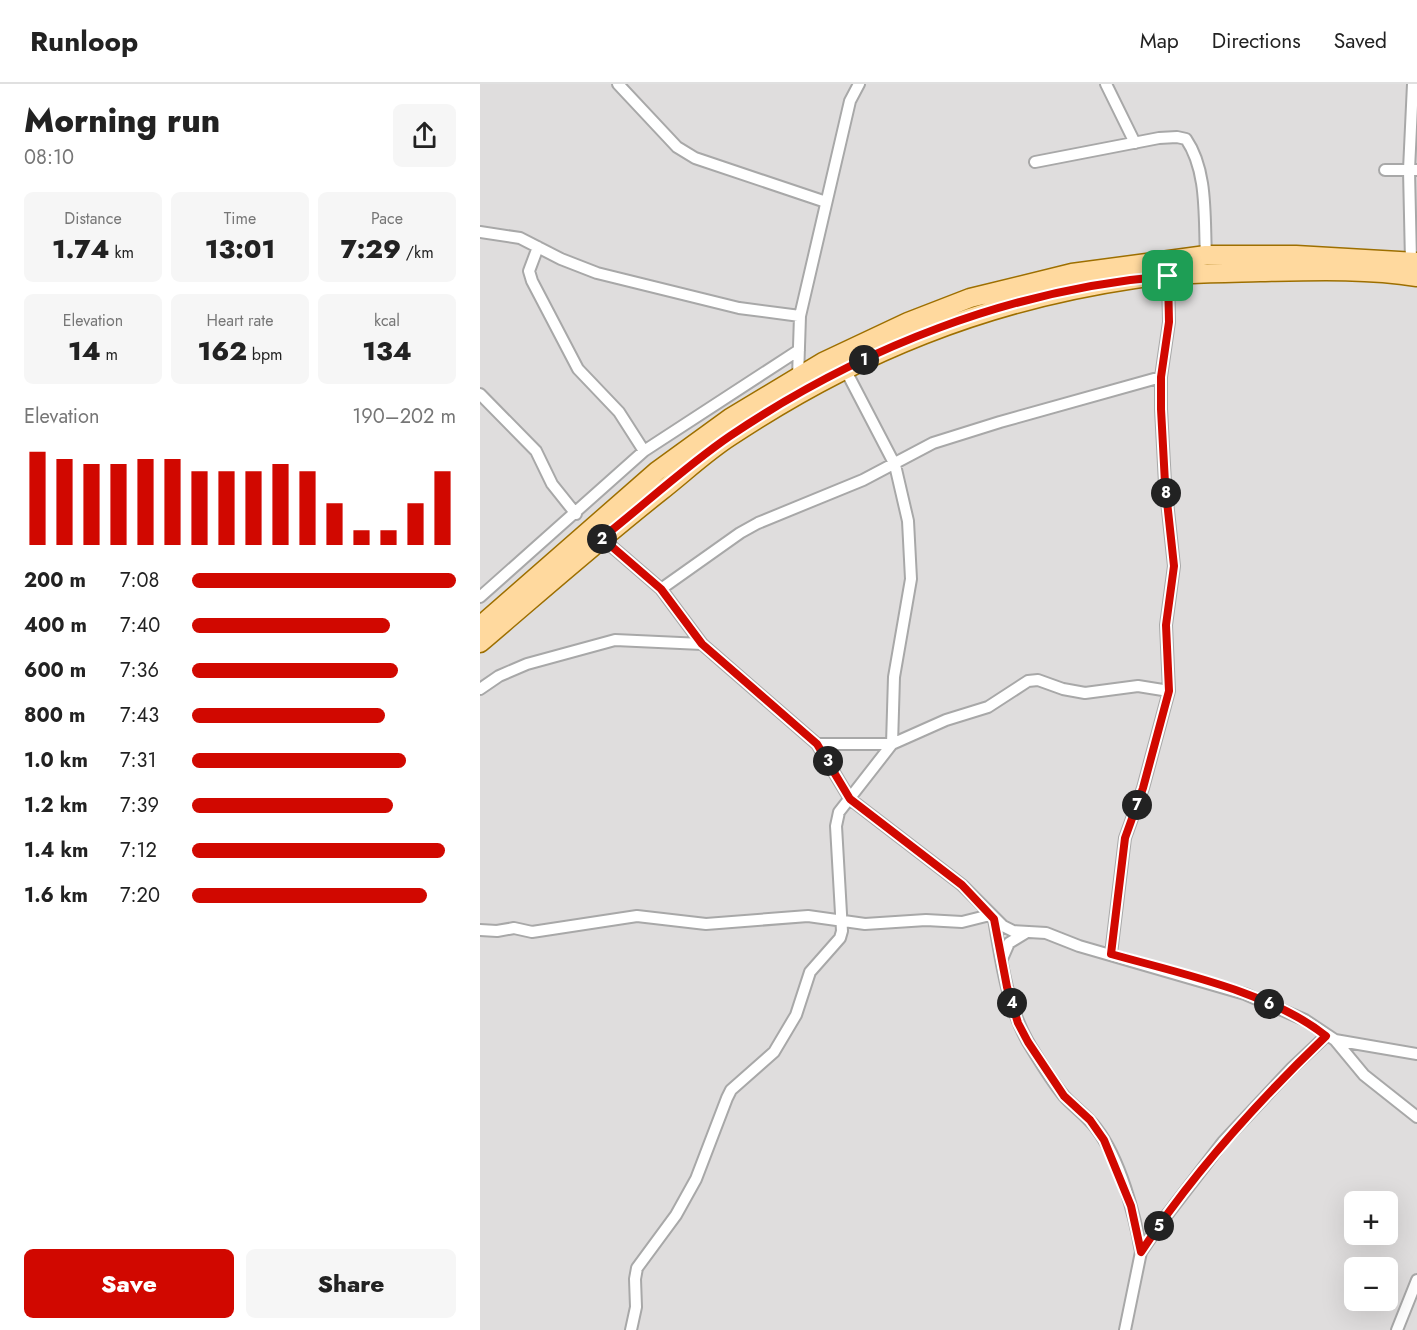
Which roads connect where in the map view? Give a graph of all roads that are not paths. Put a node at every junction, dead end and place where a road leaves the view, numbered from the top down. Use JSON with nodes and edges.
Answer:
{"nodes":[{"id":1,"x":618,"y":84,"type":"edge"},
{"id":2,"x":860,"y":84,"type":"edge"},
{"id":3,"x":1106,"y":84,"type":"edge"},
{"id":4,"x":1413,"y":84,"type":"edge"},
{"id":5,"x":1135,"y":143,"type":"junction"},
{"id":6,"x":1035,"y":162,"type":"dead end"},
{"id":7,"x":1385,"y":170,"type":"dead end"},
{"id":8,"x":1413,"y":170,"type":"edge"},
{"id":9,"x":826,"y":202,"type":"junction"},
{"id":10,"x":480,"y":232,"type":"edge"},
{"id":11,"x":538,"y":247,"type":"junction"},
{"id":12,"x":1206,"y":255,"type":"junction"},
{"id":13,"x":1415,"y":267,"type":"edge"},
{"id":14,"x":1168,"y":276,"type":"junction"},
{"id":15,"x":800,"y":316,"type":"junction"},
{"id":16,"x":799,"y":350,"type":"junction"},
{"id":17,"x":845,"y":369,"type":"junction"},
{"id":18,"x":798,"y":377,"type":"junction"},
{"id":19,"x":1161,"y":377,"type":"junction"},
{"id":20,"x":480,"y":394,"type":"edge"},
{"id":21,"x":644,"y":451,"type":"junction"},
{"id":22,"x":895,"y":465,"type":"junction"},
{"id":23,"x":576,"y":514,"type":"junction"},
{"id":24,"x":602,"y":538,"type":"junction"},
{"id":25,"x":661,"y":589,"type":"junction"},
{"id":26,"x":480,"y":597,"type":"edge"},
{"id":27,"x":480,"y":626,"type":"edge"},
{"id":28,"x":480,"y":644,"type":"edge"},
{"id":29,"x":702,"y":644,"type":"junction"},
{"id":30,"x":480,"y":689,"type":"edge"},
{"id":31,"x":1169,"y":691,"type":"junction"},
{"id":32,"x":817,"y":744,"type":"junction"},
{"id":33,"x":892,"y":744,"type":"junction"},
{"id":34,"x":850,"y":799,"type":"junction"},
{"id":35,"x":992,"y":917,"type":"junction"},
{"id":36,"x":842,"y":921,"type":"junction"},
{"id":37,"x":480,"y":930,"type":"edge"},
{"id":38,"x":1027,"y":932,"type":"junction"},
{"id":39,"x":1111,"y":954,"type":"junction"},
{"id":40,"x":1001,"y":960,"type":"junction"},
{"id":41,"x":1330,"y":1038,"type":"junction"},
{"id":42,"x":1417,"y":1054,"type":"edge"},
{"id":43,"x":1417,"y":1117,"type":"edge"},
{"id":44,"x":1141,"y":1252,"type":"junction"},
{"id":45,"x":1417,"y":1280,"type":"edge"},
{"id":46,"x":631,"y":1330,"type":"edge"},
{"id":47,"x":1125,"y":1330,"type":"edge"},
{"id":48,"x":1397,"y":1330,"type":"edge"}],
"edges":[{"from":1,"to":9,"type":"street"},
{"from":2,"to":9,"type":"street"},
{"from":3,"to":5,"type":"street"},
{"from":4,"to":8,"type":"street"},
{"from":5,"to":6,"type":"street"},
{"from":5,"to":12,"type":"street"},
{"from":7,"to":8,"type":"street"},
{"from":8,"to":13,"type":"street"},
{"from":9,"to":15,"type":"street"},
{"from":10,"to":11,"type":"street"},
{"from":11,"to":15,"type":"street"},
{"from":11,"to":21,"type":"street"},
{"from":12,"to":13,"type":"main road"},
{"from":12,"to":18,"type":"main road"},
{"from":13,"to":14,"type":"main road"},
{"from":14,"to":17,"type":"main road"},
{"from":14,"to":19,"type":"street"},
{"from":15,"to":16,"type":"street"},
{"from":16,"to":18,"type":"street"},
{"from":16,"to":21,"type":"street"},
{"from":17,"to":22,"type":"street"},
{"from":17,"to":24,"type":"main road"},
{"from":18,"to":27,"type":"main road"},
{"from":19,"to":22,"type":"street"},
{"from":19,"to":31,"type":"street"},
{"from":20,"to":23,"type":"street"},
{"from":21,"to":23,"type":"street"},
{"from":22,"to":25,"type":"street"},
{"from":22,"to":33,"type":"street"},
{"from":23,"to":26,"type":"street"},
{"from":24,"to":25,"type":"street"},
{"from":24,"to":28,"type":"main road"},
{"from":25,"to":29,"type":"street"},
{"from":29,"to":30,"type":"street"},
{"from":29,"to":32,"type":"street"},
{"from":31,"to":33,"type":"street"},
{"from":31,"to":39,"type":"street"},
{"from":32,"to":33,"type":"street"},
{"from":32,"to":34,"type":"street"},
{"from":33,"to":34,"type":"street"},
{"from":34,"to":35,"type":"street"},
{"from":34,"to":36,"type":"street"},
{"from":35,"to":36,"type":"street"},
{"from":35,"to":38,"type":"street"},
{"from":35,"to":40,"type":"street"},
{"from":36,"to":37,"type":"street"},
{"from":36,"to":46,"type":"street"},
{"from":38,"to":39,"type":"street"},
{"from":38,"to":40,"type":"street"},
{"from":39,"to":41,"type":"street"},
{"from":40,"to":44,"type":"street"},
{"from":41,"to":42,"type":"street"},
{"from":41,"to":43,"type":"street"},
{"from":41,"to":44,"type":"street"},
{"from":44,"to":47,"type":"street"},
{"from":45,"to":48,"type":"street"}]}
